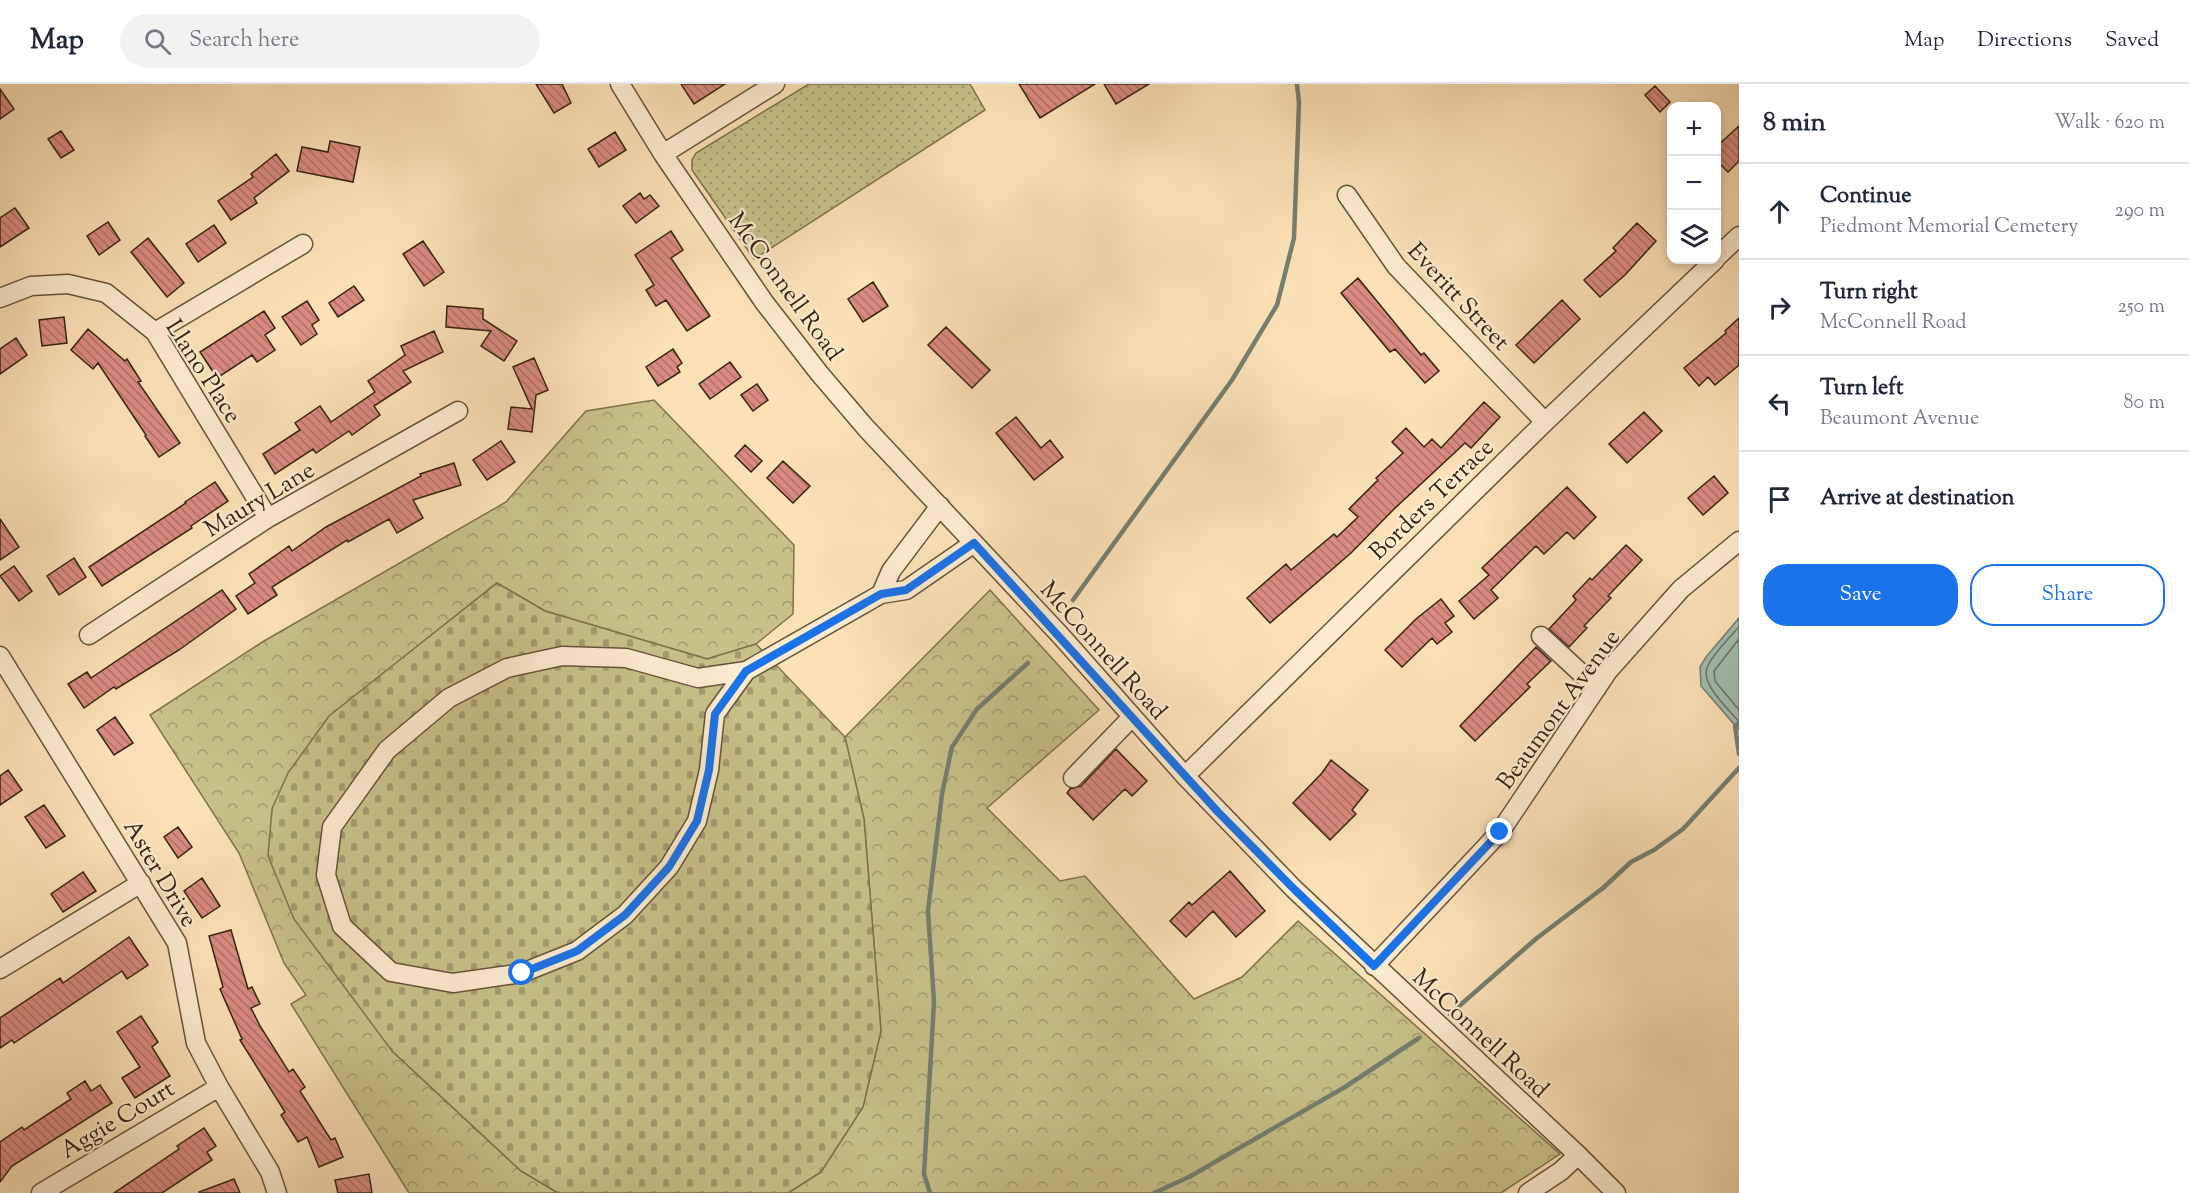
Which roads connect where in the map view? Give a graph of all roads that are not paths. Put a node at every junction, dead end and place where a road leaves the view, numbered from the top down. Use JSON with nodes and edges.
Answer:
{"nodes":[{"id":1,"x":620,"y":84,"type":"edge"},
{"id":2,"x":775,"y":84,"type":"edge"},
{"id":3,"x":663,"y":154,"type":"junction"},
{"id":4,"x":1347,"y":195,"type":"dead end"},
{"id":5,"x":1739,"y":236,"type":"edge"},
{"id":6,"x":303,"y":244,"type":"dead end"},
{"id":7,"x":1721,"y":254,"type":"edge"},
{"id":8,"x":1711,"y":264,"type":"edge"},
{"id":9,"x":0,"y":298,"type":"edge"},
{"id":10,"x":155,"y":332,"type":"junction"},
{"id":11,"x":458,"y":411,"type":"dead end"},
{"id":12,"x":1545,"y":422,"type":"junction"},
{"id":13,"x":940,"y":506,"type":"junction"},
{"id":14,"x":268,"y":518,"type":"junction"},
{"id":15,"x":1739,"y":541,"type":"edge"},
{"id":16,"x":974,"y":543,"type":"junction"},
{"id":17,"x":881,"y":594,"type":"junction"},
{"id":18,"x":89,"y":635,"type":"dead end"},
{"id":19,"x":1541,"y":636,"type":"dead end"},
{"id":20,"x":0,"y":656,"type":"edge"},
{"id":21,"x":746,"y":671,"type":"junction"},
{"id":22,"x":1598,"y":688,"type":"junction"},
{"id":23,"x":1132,"y":717,"type":"junction"},
{"id":24,"x":1185,"y":776,"type":"junction"},
{"id":25,"x":1073,"y":777,"type":"dead end"},
{"id":26,"x":141,"y":883,"type":"junction"},
{"id":27,"x":1374,"y":966,"type":"junction"},
{"id":28,"x":0,"y":969,"type":"edge"},
{"id":29,"x":219,"y":1087,"type":"junction"},
{"id":30,"x":1578,"y":1155,"type":"junction"},
{"id":31,"x":40,"y":1193,"type":"edge"},
{"id":32,"x":278,"y":1193,"type":"edge"},
{"id":33,"x":1528,"y":1193,"type":"edge"},
{"id":34,"x":1616,"y":1193,"type":"edge"}],
"edges":[{"from":1,"to":3,"type":"street","name":"McConnell Road"},
{"from":2,"to":3,"type":"street"},
{"from":3,"to":13,"type":"street","name":"McConnell Road"},
{"from":4,"to":12,"type":"street","name":"Everitt Street"},
{"from":5,"to":7,"type":"street","name":"Borders Terrace"},
{"from":6,"to":10,"type":"street"},
{"from":8,"to":12,"type":"street","name":"Borders Terrace"},
{"from":9,"to":10,"type":"street","name":"Llano Place"},
{"from":10,"to":14,"type":"street","name":"Llano Place"},
{"from":11,"to":14,"type":"street","name":"Maury Lane"},
{"from":12,"to":24,"type":"street","name":"Borders Terrace"},
{"from":13,"to":16,"type":"street","name":"McConnell Road"},
{"from":13,"to":17,"type":"street"},
{"from":14,"to":18,"type":"street","name":"Maury Lane"},
{"from":15,"to":22,"type":"street","name":"Beaumont Avenue"},
{"from":16,"to":17,"type":"street"},
{"from":16,"to":23,"type":"street","name":"McConnell Road"},
{"from":17,"to":21,"type":"street"},
{"from":19,"to":22,"type":"street"},
{"from":20,"to":26,"type":"street","name":"Aster Drive"},
{"from":21,"to":21,"type":"street"},
{"from":22,"to":27,"type":"street","name":"Beaumont Avenue"},
{"from":23,"to":24,"type":"street","name":"McConnell Road"},
{"from":23,"to":25,"type":"street"},
{"from":24,"to":27,"type":"street","name":"McConnell Road"},
{"from":26,"to":28,"type":"street"},
{"from":26,"to":29,"type":"street","name":"Aster Drive"},
{"from":27,"to":30,"type":"street","name":"McConnell Road"},
{"from":29,"to":31,"type":"street","name":"Aggie Court"},
{"from":29,"to":32,"type":"street","name":"Aster Drive"},
{"from":30,"to":33,"type":"street"},
{"from":30,"to":34,"type":"street","name":"McConnell Road"}]}
